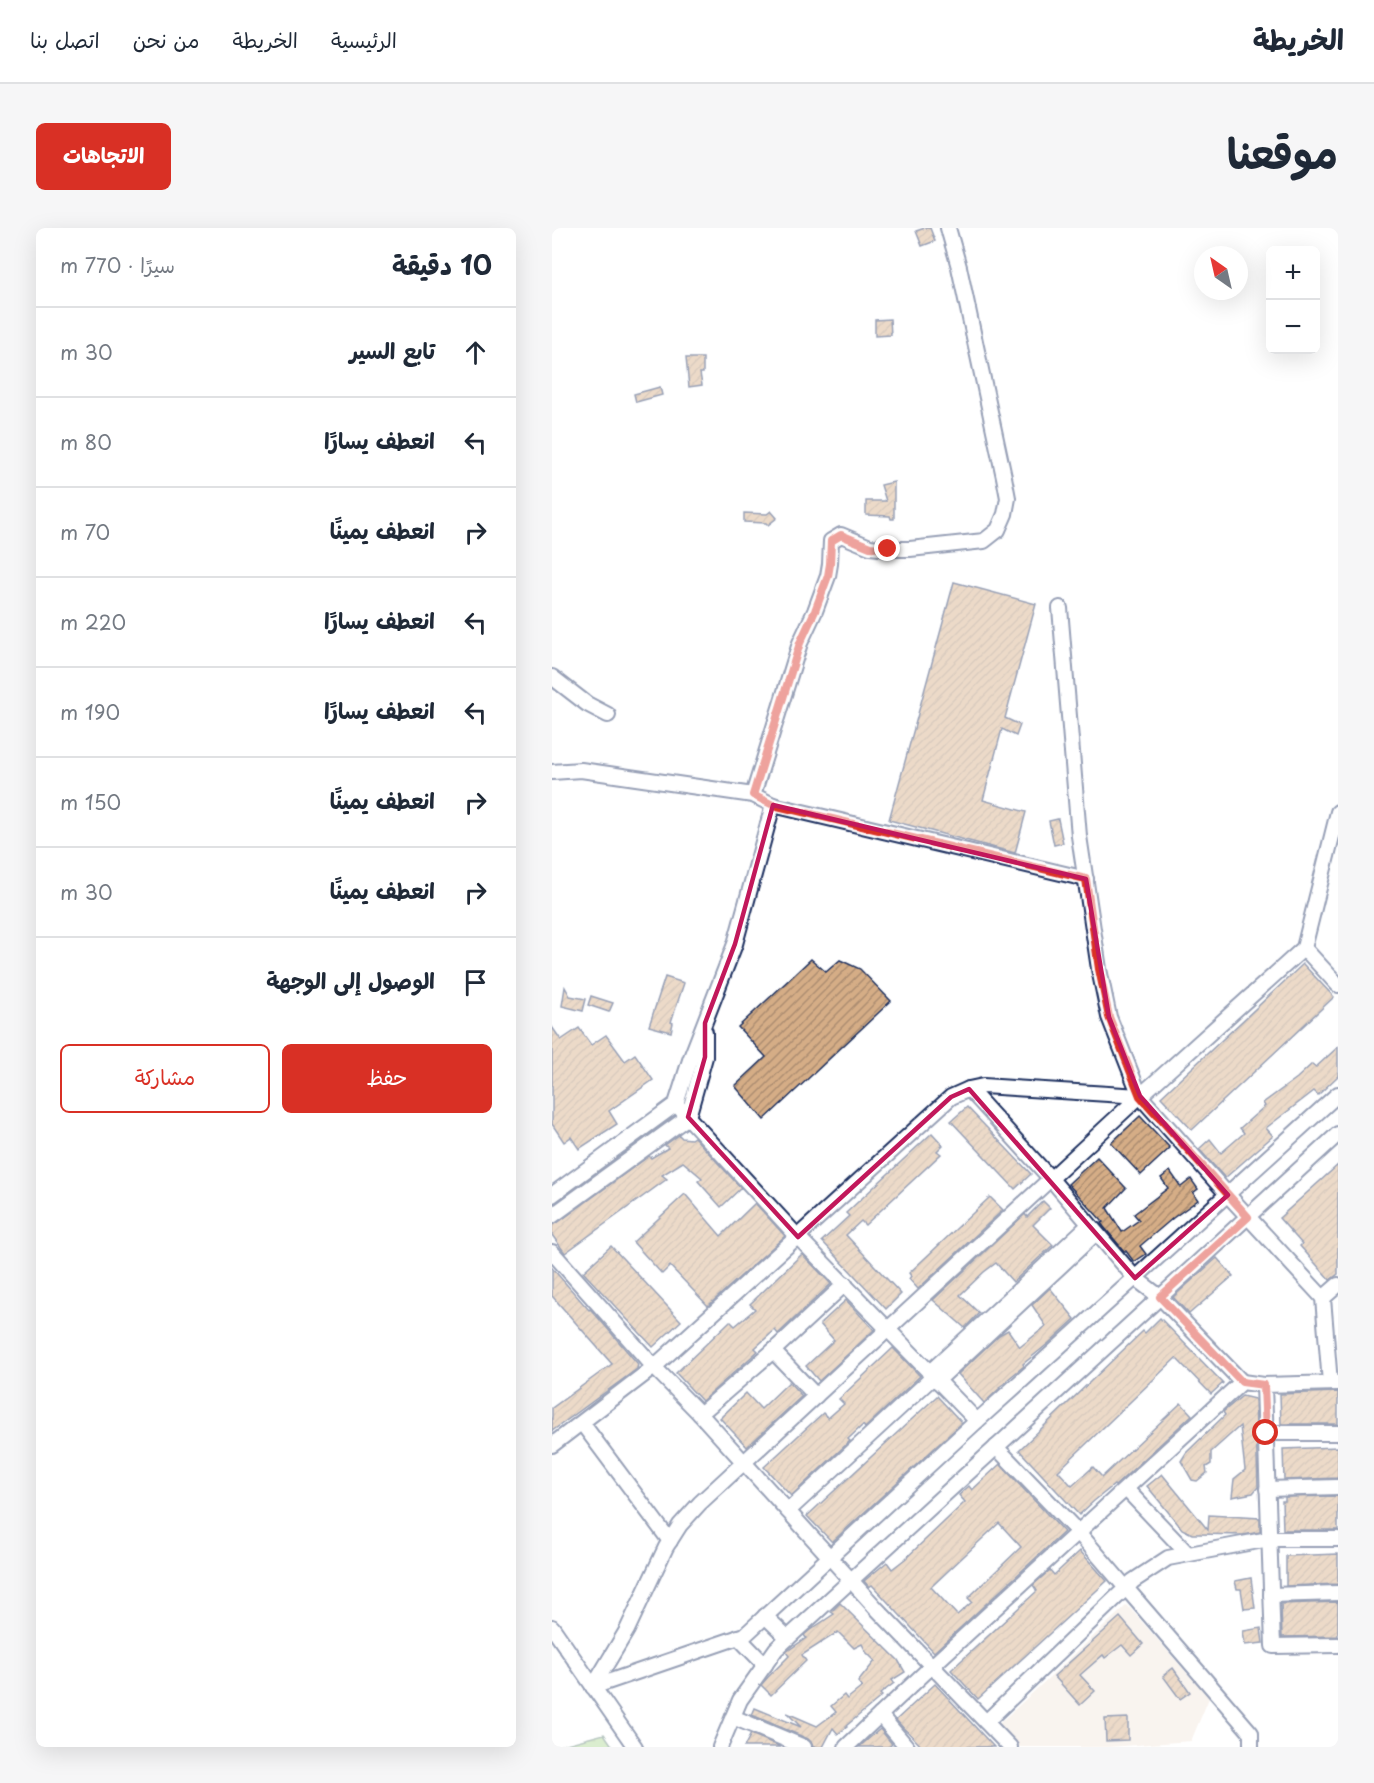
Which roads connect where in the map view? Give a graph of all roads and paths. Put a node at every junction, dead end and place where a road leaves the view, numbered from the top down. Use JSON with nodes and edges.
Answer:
{"nodes":[{"id":1,"x":948,"y":228,"type":"edge"},
{"id":2,"x":1060,"y":608,"type":"dead end"},
{"id":3,"x":552,"y":677,"type":"edge"},
{"id":4,"x":608,"y":715,"type":"dead end"},
{"id":5,"x":552,"y":772,"type":"edge"},
{"id":6,"x":753,"y":795,"type":"junction"},
{"id":7,"x":773,"y":805,"type":"junction"},
{"id":8,"x":1338,"y":812,"type":"edge"},
{"id":9,"x":1086,"y":879,"type":"junction"},
{"id":10,"x":1304,"y":948,"type":"junction"},
{"id":11,"x":1338,"y":985,"type":"edge"},
{"id":12,"x":705,"y":1023,"type":"junction"},
{"id":13,"x":969,"y":1089,"type":"junction"},
{"id":14,"x":1338,"y":1094,"type":"edge"},
{"id":15,"x":1140,"y":1096,"type":"junction"},
{"id":16,"x":676,"y":1104,"type":"junction"},
{"id":17,"x":688,"y":1118,"type":"junction"},
{"id":18,"x":1338,"y":1134,"type":"edge"},
{"id":19,"x":1051,"y":1179,"type":"junction"},
{"id":20,"x":552,"y":1195,"type":"edge"},
{"id":21,"x":1228,"y":1195,"type":"junction"},
{"id":22,"x":552,"y":1216,"type":"edge"},
{"id":23,"x":1248,"y":1217,"type":"junction"},
{"id":24,"x":1093,"y":1229,"type":"junction"},
{"id":25,"x":798,"y":1237,"type":"junction"},
{"id":26,"x":552,"y":1251,"type":"edge"},
{"id":27,"x":1135,"y":1278,"type":"junction"},
{"id":28,"x":845,"y":1284,"type":"junction"},
{"id":29,"x":1338,"y":1285,"type":"edge"},
{"id":30,"x":1160,"y":1297,"type":"junction"},
{"id":31,"x":1323,"y":1298,"type":"junction"},
{"id":32,"x":889,"y":1329,"type":"junction"},
{"id":33,"x":773,"y":1351,"type":"junction"},
{"id":34,"x":654,"y":1367,"type":"junction"},
{"id":35,"x":933,"y":1377,"type":"junction"},
{"id":36,"x":1242,"y":1382,"type":"junction"},
{"id":37,"x":1334,"y":1383,"type":"edge"},
{"id":38,"x":1264,"y":1385,"type":"junction"},
{"id":39,"x":816,"y":1396,"type":"junction"},
{"id":40,"x":700,"y":1414,"type":"junction"},
{"id":41,"x":977,"y":1421,"type":"junction"},
{"id":42,"x":582,"y":1423,"type":"junction"},
{"id":43,"x":1266,"y":1433,"type":"junction"},
{"id":44,"x":1338,"y":1434,"type":"edge"},
{"id":45,"x":552,"y":1445,"type":"edge"},
{"id":46,"x":996,"y":1447,"type":"junction"},
{"id":47,"x":745,"y":1463,"type":"junction"},
{"id":48,"x":1338,"y":1487,"type":"edge"},
{"id":49,"x":1267,"y":1488,"type":"junction"},
{"id":50,"x":1125,"y":1489,"type":"junction"},
{"id":51,"x":788,"y":1511,"type":"junction"},
{"id":52,"x":1078,"y":1532,"type":"junction"},
{"id":53,"x":1269,"y":1539,"type":"junction"},
{"id":54,"x":1338,"y":1539,"type":"edge"},
{"id":55,"x":670,"y":1541,"type":"junction"},
{"id":56,"x":1188,"y":1554,"type":"junction"},
{"id":57,"x":830,"y":1557,"type":"junction"},
{"id":58,"x":851,"y":1580,"type":"junction"},
{"id":59,"x":1126,"y":1588,"type":"junction"},
{"id":60,"x":1338,"y":1593,"type":"edge"},
{"id":61,"x":1271,"y":1595,"type":"junction"},
{"id":62,"x":765,"y":1616,"type":"junction"},
{"id":63,"x":552,"y":1627,"type":"edge"},
{"id":64,"x":738,"y":1637,"type":"junction"},
{"id":65,"x":788,"y":1638,"type":"junction"},
{"id":66,"x":1338,"y":1645,"type":"edge"},
{"id":67,"x":765,"y":1665,"type":"junction"},
{"id":68,"x":932,"y":1666,"type":"junction"},
{"id":69,"x":593,"y":1687,"type":"junction"},
{"id":70,"x":880,"y":1715,"type":"junction"},
{"id":71,"x":733,"y":1717,"type":"junction"},
{"id":72,"x":986,"y":1722,"type":"junction"},
{"id":73,"x":635,"y":1747,"type":"edge"},
{"id":74,"x":720,"y":1747,"type":"edge"},
{"id":75,"x":804,"y":1747,"type":"edge"},
{"id":76,"x":846,"y":1747,"type":"edge"},
{"id":77,"x":907,"y":1747,"type":"edge"},
{"id":78,"x":1010,"y":1747,"type":"edge"},
{"id":79,"x":1251,"y":1747,"type":"edge"}],
"edges":[{"from":1,"to":6,"type":"street"},
{"from":2,"to":9,"type":"street"},
{"from":3,"to":4,"type":"street"},
{"from":5,"to":6,"type":"street"},
{"from":6,"to":7,"type":"street"},
{"from":7,"to":9,"type":"street"},
{"from":7,"to":12,"type":"street"},
{"from":8,"to":10,"type":"street"},
{"from":9,"to":15,"type":"street"},
{"from":10,"to":11,"type":"street"},
{"from":10,"to":15,"type":"street"},
{"from":12,"to":16,"type":"street"},
{"from":12,"to":17,"type":"street"},
{"from":13,"to":15,"type":"street"},
{"from":13,"to":19,"type":"street"},
{"from":13,"to":25,"type":"street"},
{"from":14,"to":21,"type":"street"},
{"from":15,"to":19,"type":"street"},
{"from":15,"to":21,"type":"street"},
{"from":16,"to":17,"type":"street"},
{"from":16,"to":20,"type":"street"},
{"from":17,"to":22,"type":"street"},
{"from":17,"to":25,"type":"street"},
{"from":18,"to":23,"type":"street"},
{"from":19,"to":24,"type":"street"},
{"from":19,"to":32,"type":"street"},
{"from":21,"to":23,"type":"street"},
{"from":21,"to":27,"type":"street"},
{"from":23,"to":30,"type":"street"},
{"from":23,"to":31,"type":"street"},
{"from":24,"to":27,"type":"street"},
{"from":24,"to":35,"type":"street"},
{"from":25,"to":28,"type":"street"},
{"from":25,"to":34,"type":"street"},
{"from":26,"to":34,"type":"street"},
{"from":27,"to":30,"type":"street"},
{"from":27,"to":41,"type":"street"},
{"from":28,"to":32,"type":"street"},
{"from":28,"to":33,"type":"street"},
{"from":29,"to":31,"type":"street"},
{"from":30,"to":36,"type":"street"},
{"from":30,"to":46,"type":"street"},
{"from":31,"to":37,"type":"street"},
{"from":32,"to":35,"type":"street"},
{"from":32,"to":39,"type":"street"},
{"from":33,"to":39,"type":"street"},
{"from":33,"to":40,"type":"street"},
{"from":34,"to":40,"type":"street"},
{"from":34,"to":42,"type":"street"},
{"from":35,"to":41,"type":"street"},
{"from":35,"to":51,"type":"street"},
{"from":36,"to":38,"type":"street"},
{"from":36,"to":50,"type":"street"},
{"from":37,"to":38,"type":"street"},
{"from":38,"to":43,"type":"street"},
{"from":39,"to":47,"type":"street"},
{"from":40,"to":47,"type":"street"},
{"from":41,"to":57,"type":"street"},
{"from":42,"to":45,"type":"street"},
{"from":42,"to":55,"type":"street"},
{"from":43,"to":44,"type":"street"},
{"from":43,"to":49,"type":"street"},
{"from":46,"to":52,"type":"street"},
{"from":46,"to":58,"type":"street"},
{"from":47,"to":51,"type":"street"},
{"from":47,"to":55,"type":"street"},
{"from":48,"to":49,"type":"street"},
{"from":49,"to":53,"type":"street"},
{"from":50,"to":52,"type":"street"},
{"from":50,"to":56,"type":"street"},
{"from":51,"to":57,"type":"street"},
{"from":52,"to":59,"type":"street"},
{"from":52,"to":68,"type":"street"},
{"from":53,"to":54,"type":"street"},
{"from":53,"to":56,"type":"street"},
{"from":53,"to":61,"type":"street"},
{"from":55,"to":69,"type":"street"},
{"from":56,"to":59,"type":"street"},
{"from":57,"to":58,"type":"street"},
{"from":57,"to":62,"type":"street"},
{"from":58,"to":65,"type":"street"},
{"from":58,"to":68,"type":"street"},
{"from":59,"to":72,"type":"street"},
{"from":59,"to":79,"type":"street"},
{"from":60,"to":61,"type":"street"},
{"from":61,"to":66,"type":"street"},
{"from":62,"to":64,"type":"street"},
{"from":62,"to":65,"type":"street"},
{"from":63,"to":69,"type":"street"},
{"from":64,"to":67,"type":"street"},
{"from":64,"to":69,"type":"street"},
{"from":65,"to":67,"type":"street"},
{"from":67,"to":71,"type":"street"},
{"from":68,"to":70,"type":"street"},
{"from":68,"to":72,"type":"street"},
{"from":69,"to":73,"type":"street"},
{"from":70,"to":76,"type":"street"},
{"from":70,"to":77,"type":"street"},
{"from":71,"to":74,"type":"street"},
{"from":71,"to":75,"type":"street"},
{"from":72,"to":78,"type":"street"}]}
